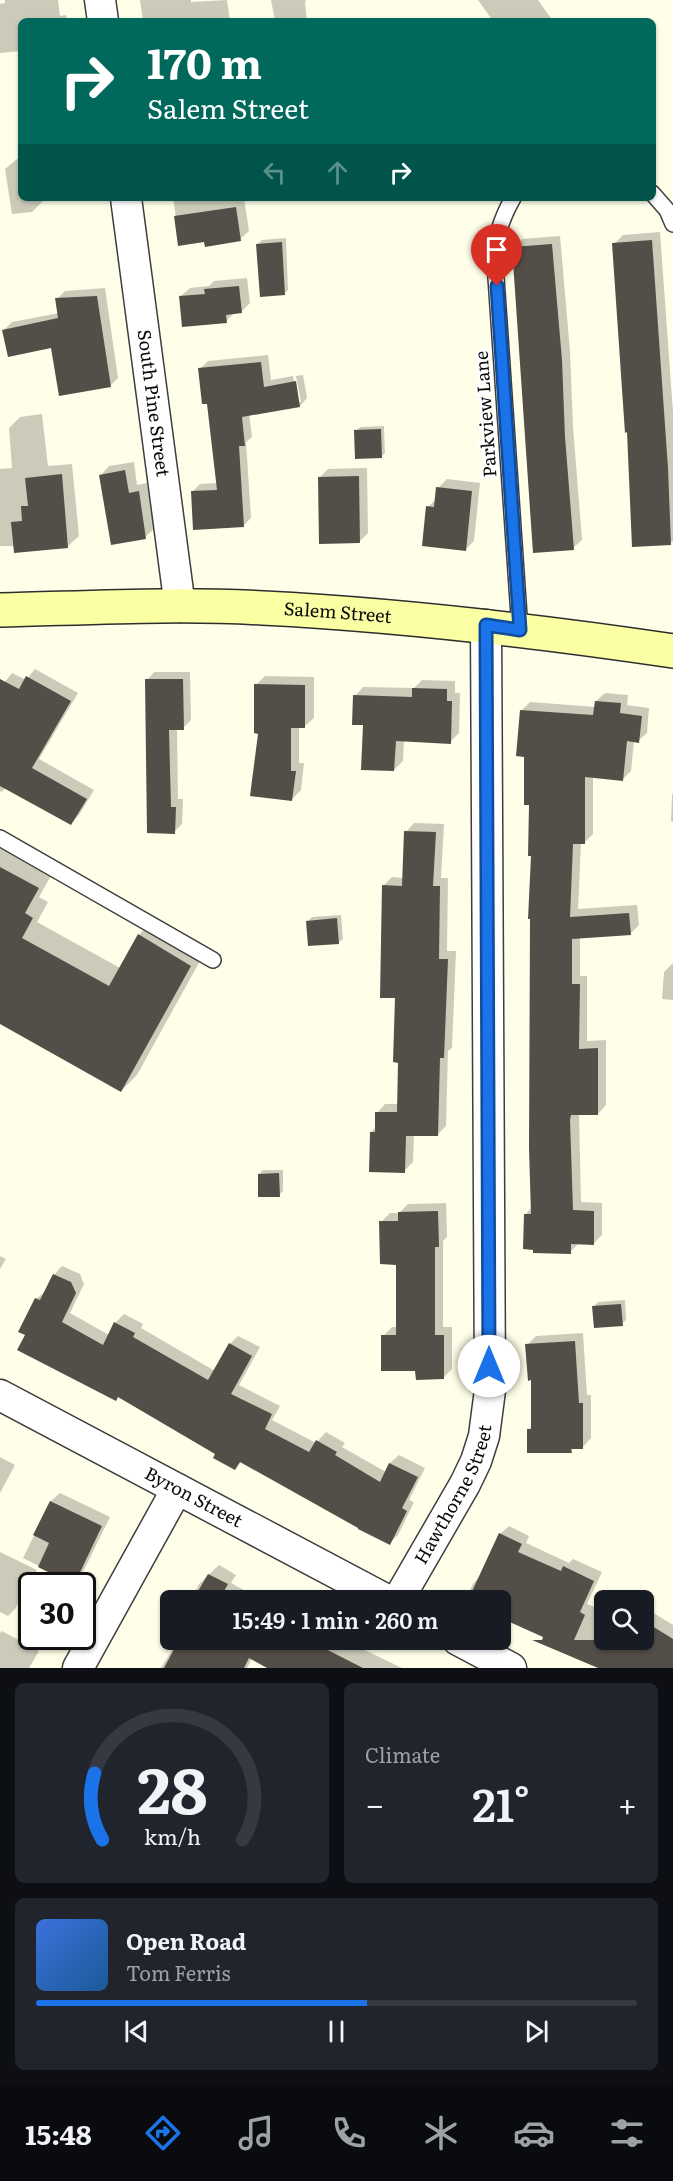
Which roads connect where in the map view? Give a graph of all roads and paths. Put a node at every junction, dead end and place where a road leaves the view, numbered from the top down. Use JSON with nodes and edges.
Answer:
{"nodes":[{"id":1,"x":100,"y":0,"type":"edge"},
{"id":2,"x":103,"y":18,"type":"edge"},
{"id":3,"x":656,"y":198,"type":"edge"},
{"id":4,"x":126,"y":201,"type":"edge"},
{"id":5,"x":511,"y":201,"type":"edge"},
{"id":6,"x":673,"y":225,"type":"edge"},
{"id":7,"x":180,"y":607,"type":"junction"},
{"id":8,"x":0,"y":610,"type":"edge"},
{"id":9,"x":486,"y":625,"type":"junction"},
{"id":10,"x":520,"y":630,"type":"junction"},
{"id":11,"x":673,"y":651,"type":"edge"},
{"id":12,"x":0,"y":838,"type":"edge"},
{"id":13,"x":213,"y":960,"type":"dead end"},
{"id":14,"x":0,"y":1395,"type":"edge"},
{"id":15,"x":177,"y":1489,"type":"junction"},
{"id":16,"x":368,"y":1590,"type":"edge"},
{"id":17,"x":404,"y":1590,"type":"edge"},
{"id":18,"x":477,"y":1650,"type":"edge"},
{"id":19,"x":78,"y":1668,"type":"edge"},
{"id":20,"x":510,"y":1668,"type":"edge"}],
"edges":[{"from":1,"to":2,"type":"street"},
{"from":3,"to":6,"type":"lane"},
{"from":4,"to":7,"type":"street","name":"South Pine Street"},
{"from":5,"to":10,"type":"lane","name":"Parkview Lane"},
{"from":7,"to":8,"type":"main road","name":"Salem Street"},
{"from":7,"to":9,"type":"main road","name":"Salem Street"},
{"from":9,"to":10,"type":"main road","name":"Salem Street"},
{"from":9,"to":17,"type":"street","name":"Hawthorne Street"},
{"from":10,"to":11,"type":"main road","name":"Salem Street"},
{"from":12,"to":13,"type":"lane"},
{"from":14,"to":15,"type":"street","name":"Byron Street"},
{"from":15,"to":16,"type":"street","name":"Byron Street"},
{"from":15,"to":19,"type":"street"},
{"from":18,"to":20,"type":"street"}]}
